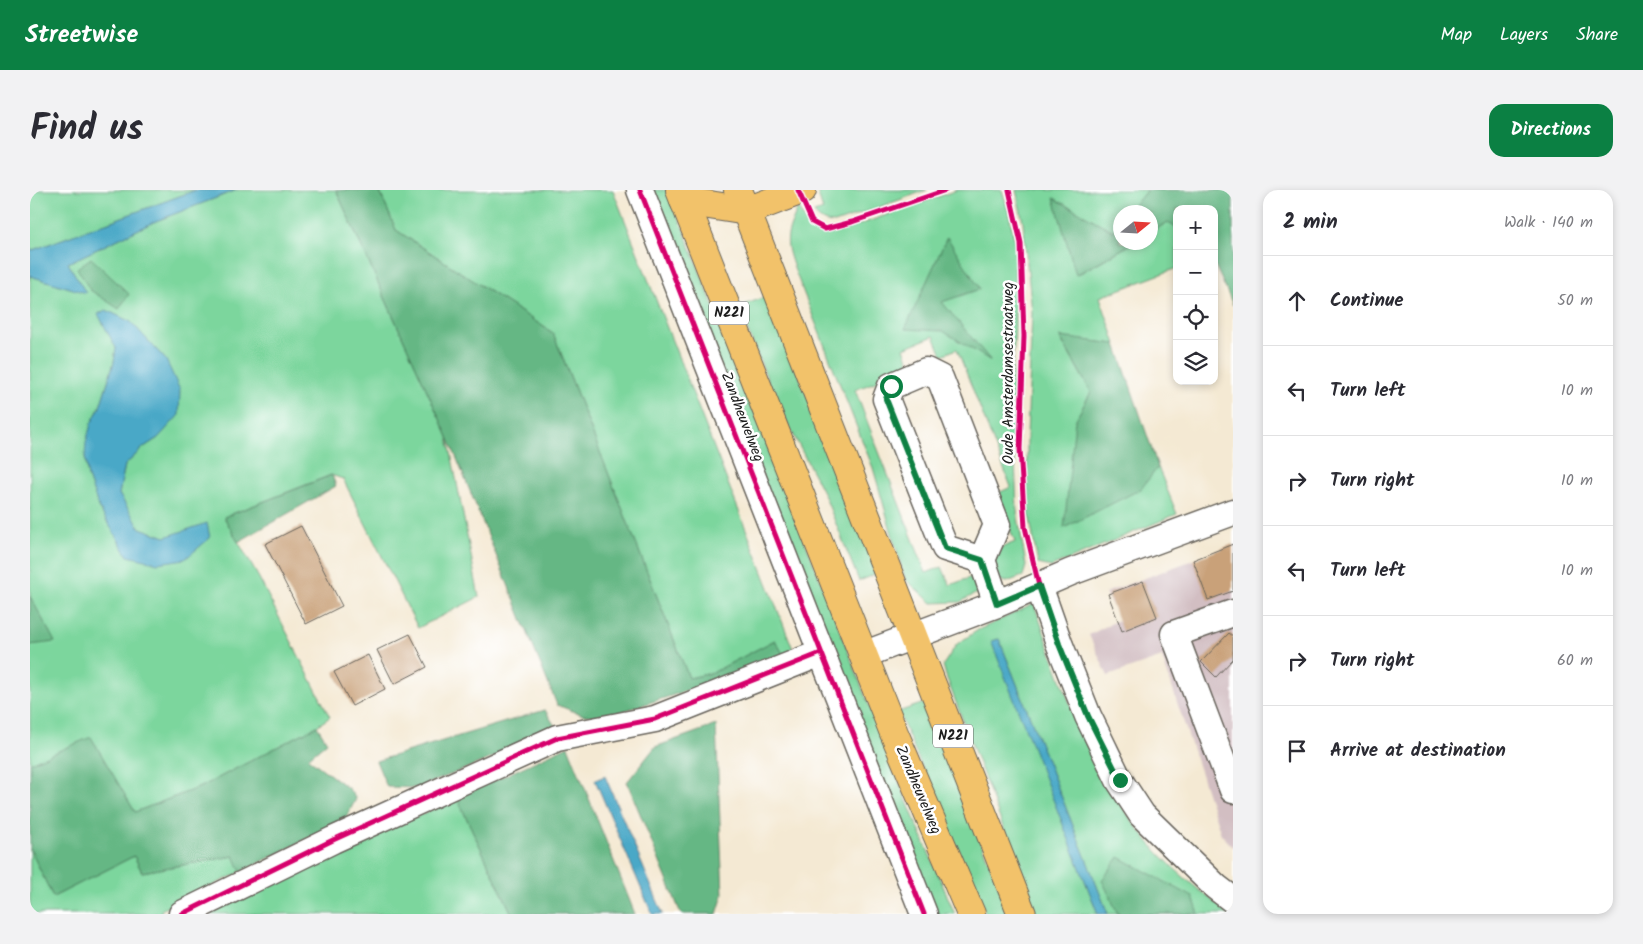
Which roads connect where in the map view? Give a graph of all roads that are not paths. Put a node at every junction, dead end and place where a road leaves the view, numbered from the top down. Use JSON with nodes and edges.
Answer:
{"nodes":[{"id":1,"x":640,"y":190,"type":"edge"},
{"id":2,"x":802,"y":190,"type":"edge"},
{"id":3,"x":687,"y":194,"type":"edge"},
{"id":4,"x":742,"y":201,"type":"edge"},
{"id":5,"x":1233,"y":512,"type":"edge"},
{"id":6,"x":982,"y":560,"type":"junction"},
{"id":7,"x":1039,"y":586,"type":"junction"},
{"id":8,"x":997,"y":604,"type":"junction"},
{"id":9,"x":1233,"y":613,"type":"edge"},
{"id":10,"x":914,"y":636,"type":"junction"},
{"id":11,"x":821,"y":653,"type":"junction"},
{"id":12,"x":863,"y":655,"type":"junction"},
{"id":13,"x":1233,"y":790,"type":"edge"},
{"id":14,"x":1233,"y":900,"type":"edge"},
{"id":15,"x":182,"y":914,"type":"edge"},
{"id":16,"x":924,"y":914,"type":"edge"},
{"id":17,"x":971,"y":914,"type":"edge"},
{"id":18,"x":1022,"y":914,"type":"edge"}],
"edges":[{"from":1,"to":11,"type":"street","name":"Zandheuvelweg"},
{"from":2,"to":4,"type":"main road"},
{"from":3,"to":4,"type":"main road"},
{"from":3,"to":12,"type":"main road","name":"Zandheuvelweg","number":"N221"},
{"from":4,"to":10,"type":"main road","number":"N221"},
{"from":5,"to":7,"type":"street"},
{"from":6,"to":6,"type":"street"},
{"from":6,"to":8,"type":"street"},
{"from":7,"to":8,"type":"street"},
{"from":7,"to":14,"type":"street"},
{"from":8,"to":10,"type":"street"},
{"from":9,"to":13,"type":"street"},
{"from":10,"to":12,"type":"street"},
{"from":10,"to":18,"type":"main road","number":"N221"},
{"from":11,"to":15,"type":"street"},
{"from":11,"to":16,"type":"street","name":"Zandheuvelweg"},
{"from":12,"to":17,"type":"main road","name":"Zandheuvelweg","number":"N221"}]}
